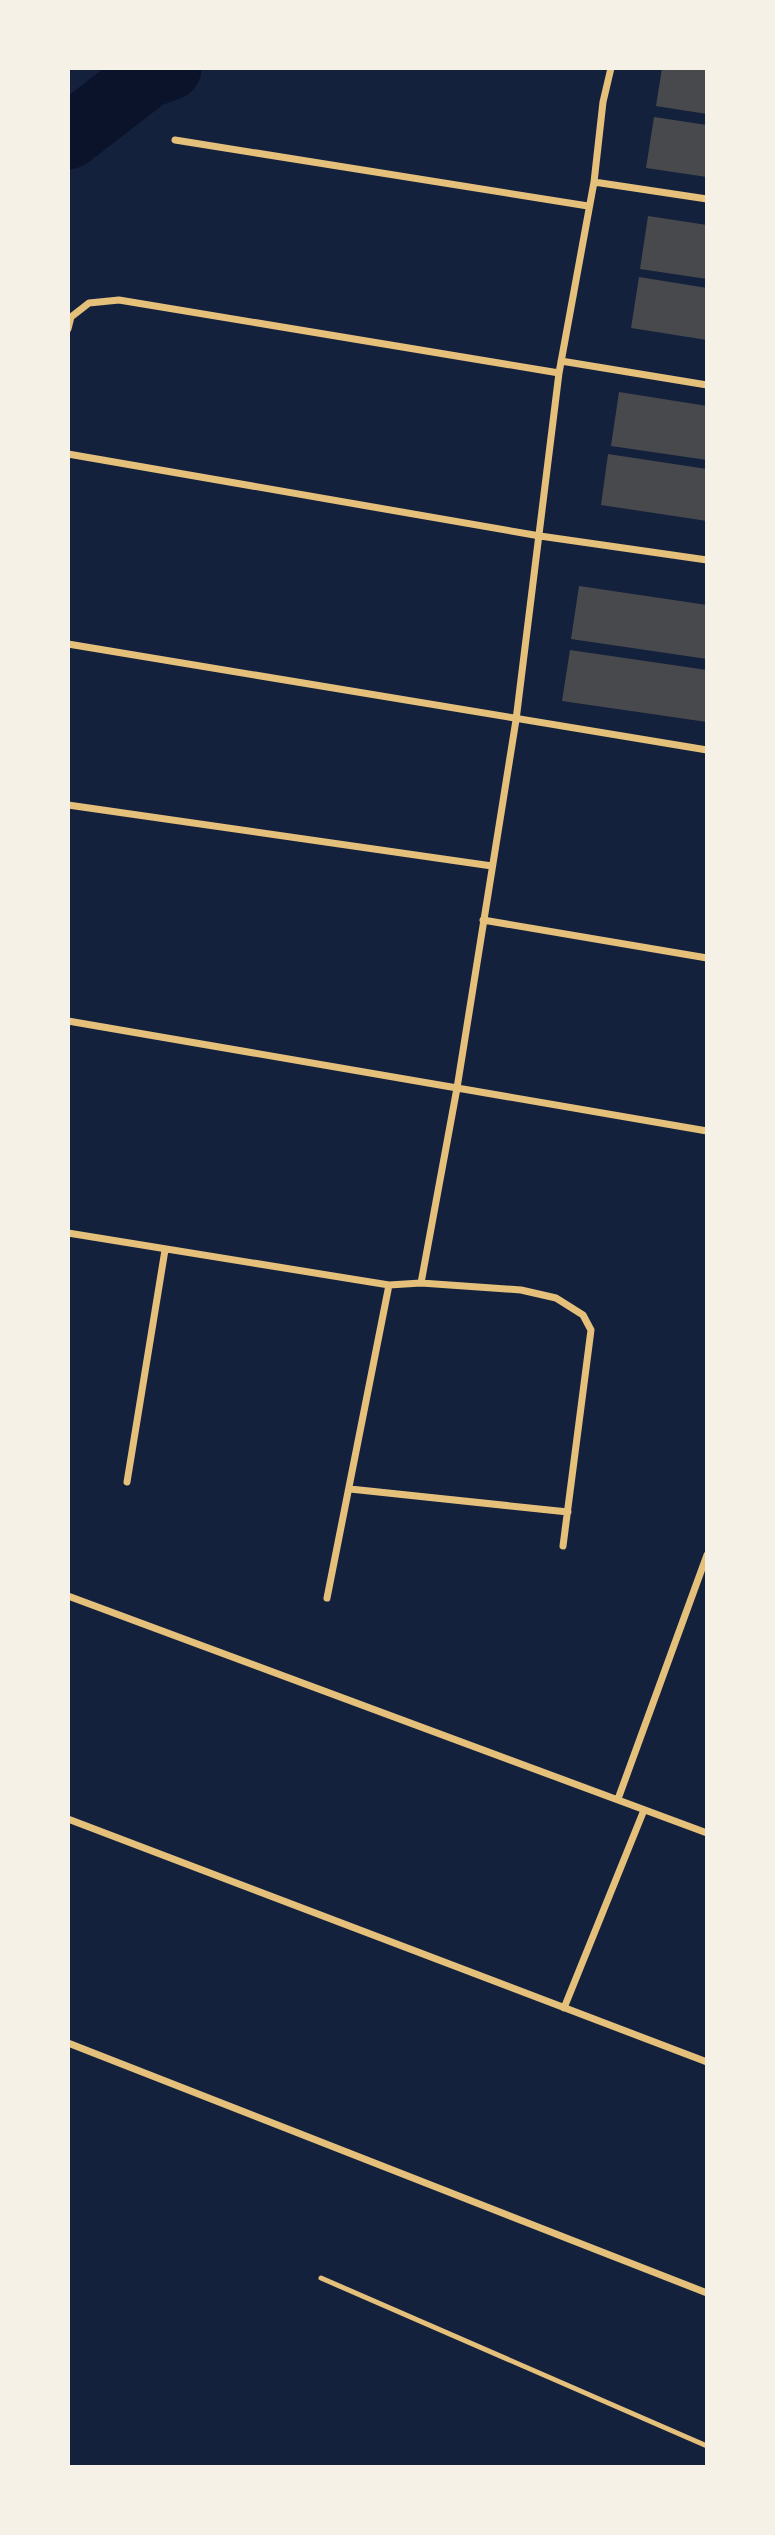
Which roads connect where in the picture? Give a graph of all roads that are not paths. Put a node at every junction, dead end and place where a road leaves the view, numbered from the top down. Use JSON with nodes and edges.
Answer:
{"nodes":[{"id":1,"x":611,"y":68,"type":"edge"},
{"id":2,"x":176,"y":140,"type":"dead end"},
{"id":3,"x":594,"y":182,"type":"junction"},
{"id":4,"x":707,"y":199,"type":"edge"},
{"id":5,"x":588,"y":206,"type":"junction"},
{"id":6,"x":68,"y":330,"type":"edge"},
{"id":7,"x":561,"y":361,"type":"junction"},
{"id":8,"x":559,"y":373,"type":"junction"},
{"id":9,"x":707,"y":385,"type":"edge"},
{"id":10,"x":68,"y":454,"type":"edge"},
{"id":11,"x":540,"y":536,"type":"junction"},
{"id":12,"x":707,"y":560,"type":"edge"},
{"id":13,"x":68,"y":645,"type":"edge"},
{"id":14,"x":516,"y":720,"type":"junction"},
{"id":15,"x":707,"y":750,"type":"edge"},
{"id":16,"x":68,"y":805,"type":"edge"},
{"id":17,"x":492,"y":866,"type":"junction"},
{"id":18,"x":484,"y":920,"type":"junction"},
{"id":19,"x":707,"y":958,"type":"edge"},
{"id":20,"x":68,"y":1021,"type":"edge"},
{"id":21,"x":457,"y":1088,"type":"junction"},
{"id":22,"x":707,"y":1131,"type":"edge"},
{"id":23,"x":68,"y":1233,"type":"edge"},
{"id":24,"x":165,"y":1250,"type":"junction"},
{"id":25,"x":421,"y":1283,"type":"junction"},
{"id":26,"x":389,"y":1285,"type":"junction"},
{"id":27,"x":127,"y":1482,"type":"dead end"},
{"id":28,"x":350,"y":1489,"type":"junction"},
{"id":29,"x":568,"y":1512,"type":"junction"},
{"id":30,"x":563,"y":1546,"type":"dead end"},
{"id":31,"x":707,"y":1555,"type":"edge"},
{"id":32,"x":68,"y":1596,"type":"edge"},
{"id":33,"x":327,"y":1598,"type":"dead end"},
{"id":34,"x":618,"y":1800,"type":"junction"},
{"id":35,"x":645,"y":1810,"type":"junction"},
{"id":36,"x":68,"y":1819,"type":"edge"},
{"id":37,"x":707,"y":1833,"type":"edge"},
{"id":38,"x":564,"y":2008,"type":"junction"},
{"id":39,"x":68,"y":2043,"type":"edge"},
{"id":40,"x":707,"y":2062,"type":"edge"},
{"id":41,"x":321,"y":2278,"type":"dead end"},
{"id":42,"x":707,"y":2293,"type":"edge"},
{"id":43,"x":707,"y":2446,"type":"edge"}],
"edges":[{"from":1,"to":3,"type":"street"},
{"from":2,"to":5,"type":"street"},
{"from":3,"to":4,"type":"street"},
{"from":3,"to":5,"type":"street"},
{"from":5,"to":7,"type":"street"},
{"from":6,"to":8,"type":"street"},
{"from":7,"to":8,"type":"street"},
{"from":7,"to":9,"type":"street"},
{"from":8,"to":11,"type":"street"},
{"from":10,"to":11,"type":"street"},
{"from":11,"to":12,"type":"street"},
{"from":11,"to":14,"type":"street"},
{"from":13,"to":14,"type":"street"},
{"from":14,"to":15,"type":"street"},
{"from":14,"to":17,"type":"street"},
{"from":16,"to":17,"type":"street"},
{"from":17,"to":18,"type":"street"},
{"from":18,"to":19,"type":"street"},
{"from":18,"to":21,"type":"street"},
{"from":20,"to":21,"type":"street"},
{"from":21,"to":22,"type":"street"},
{"from":21,"to":25,"type":"street"},
{"from":23,"to":24,"type":"street"},
{"from":24,"to":26,"type":"street"},
{"from":24,"to":27,"type":"street"},
{"from":25,"to":26,"type":"street"},
{"from":25,"to":29,"type":"street"},
{"from":26,"to":28,"type":"street"},
{"from":28,"to":29,"type":"street"},
{"from":28,"to":33,"type":"street"},
{"from":29,"to":30,"type":"street"},
{"from":31,"to":34,"type":"street"},
{"from":32,"to":34,"type":"street"},
{"from":34,"to":35,"type":"street"},
{"from":35,"to":37,"type":"street"},
{"from":35,"to":38,"type":"street"},
{"from":36,"to":38,"type":"street"},
{"from":38,"to":40,"type":"street"},
{"from":39,"to":42,"type":"street"},
{"from":41,"to":43,"type":"lane"}]}
